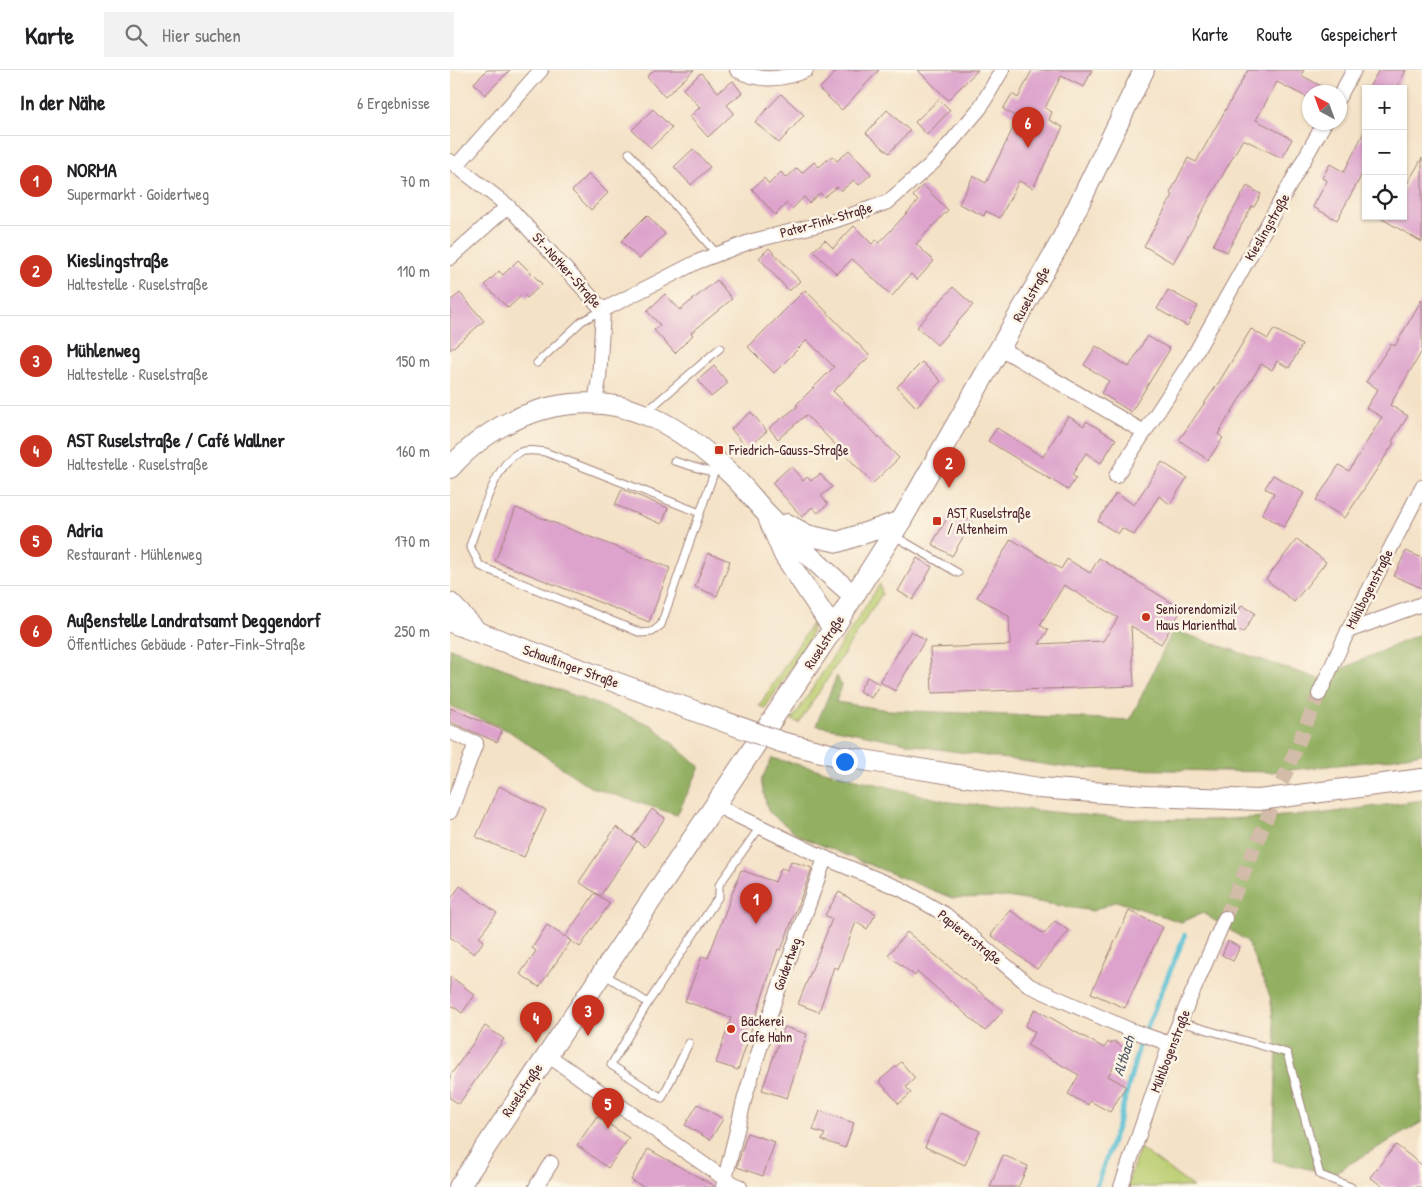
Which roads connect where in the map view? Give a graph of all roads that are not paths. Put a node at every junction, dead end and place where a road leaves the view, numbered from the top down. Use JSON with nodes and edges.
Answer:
{"nodes":[{"id":1,"x":541,"y":70,"type":"edge"},
{"id":2,"x":736,"y":70,"type":"edge"},
{"id":3,"x":806,"y":70,"type":"edge"},
{"id":4,"x":1002,"y":70,"type":"edge"},
{"id":5,"x":1144,"y":70,"type":"edge"},
{"id":6,"x":1354,"y":70,"type":"edge"},
{"id":7,"x":1346,"y":85,"type":"edge"},
{"id":8,"x":1321,"y":130,"type":"edge"},
{"id":9,"x":629,"y":153,"type":"dead end"},
{"id":10,"x":453,"y":163,"type":"edge"},
{"id":11,"x":508,"y":206,"type":"junction"},
{"id":12,"x":717,"y":254,"type":"junction"},
{"id":13,"x":450,"y":258,"type":"edge"},
{"id":14,"x":604,"y":310,"type":"junction"},
{"id":15,"x":720,"y":348,"type":"dead end"},
{"id":16,"x":1000,"y":348,"type":"junction"},
{"id":17,"x":537,"y":363,"type":"dead end"},
{"id":18,"x":595,"y":402,"type":"junction"},
{"id":19,"x":646,"y":413,"type":"junction"},
{"id":20,"x":1144,"y":432,"type":"junction"},
{"id":21,"x":674,"y":461,"type":"dead end"},
{"id":22,"x":450,"y":468,"type":"edge"},
{"id":23,"x":716,"y":468,"type":"junction"},
{"id":24,"x":1116,"y":476,"type":"dead end"},
{"id":25,"x":1422,"y":487,"type":"edge"},
{"id":26,"x":700,"y":513,"type":"junction"},
{"id":27,"x":766,"y":513,"type":"junction"},
{"id":28,"x":897,"y":528,"type":"junction"},
{"id":29,"x":958,"y":574,"type":"dead end"},
{"id":30,"x":854,"y":596,"type":"junction"},
{"id":31,"x":450,"y":603,"type":"edge"},
{"id":32,"x":1422,"y":604,"type":"edge"},
{"id":33,"x":450,"y":622,"type":"edge"},
{"id":34,"x":833,"y":629,"type":"junction"},
{"id":35,"x":1348,"y":631,"type":"junction"},
{"id":36,"x":477,"y":632,"type":"junction"},
{"id":37,"x":1319,"y":694,"type":"tunnel mouth"},
{"id":38,"x":450,"y":732,"type":"edge"},
{"id":39,"x":1422,"y":779,"type":"edge"},
{"id":40,"x":715,"y":805,"type":"junction"},
{"id":41,"x":450,"y":812,"type":"edge"},
{"id":42,"x":760,"y":827,"type":"junction"},
{"id":43,"x":825,"y":858,"type":"junction"},
{"id":44,"x":1225,"y":918,"type":"tunnel mouth"},
{"id":45,"x":602,"y":973,"type":"junction"},
{"id":46,"x":648,"y":1004,"type":"junction"},
{"id":47,"x":1180,"y":1022,"type":"junction"},
{"id":48,"x":689,"y":1043,"type":"dead end"},
{"id":49,"x":1170,"y":1044,"type":"junction"},
{"id":50,"x":546,"y":1054,"type":"junction"},
{"id":51,"x":550,"y":1163,"type":"dead end"},
{"id":52,"x":724,"y":1183,"type":"edge"},
{"id":53,"x":459,"y":1187,"type":"edge"},
{"id":54,"x":536,"y":1187,"type":"edge"},
{"id":55,"x":740,"y":1187,"type":"edge"},
{"id":56,"x":1122,"y":1187,"type":"edge"},
{"id":57,"x":1351,"y":1187,"type":"edge"}],
"edges":[{"from":1,"to":10,"type":"street"},
{"from":2,"to":3,"type":"street"},
{"from":4,"to":12,"type":"street","name":"Pater-Fink-Straße"},
{"from":5,"to":16,"type":"main road","name":"Ruselstraße"},
{"from":6,"to":7,"type":"street"},
{"from":8,"to":20,"type":"street","name":"Kieslingstraße"},
{"from":9,"to":12,"type":"lane"},
{"from":10,"to":11,"type":"street","name":"St.-Notker-Straße"},
{"from":11,"to":13,"type":"street"},
{"from":11,"to":14,"type":"street","name":"St.-Notker-Straße"},
{"from":12,"to":14,"type":"street","name":"Pater-Fink-Straße"},
{"from":14,"to":17,"type":"lane"},
{"from":14,"to":18,"type":"street","name":"St.-Notker-Straße"},
{"from":15,"to":19,"type":"lane"},
{"from":16,"to":20,"type":"street"},
{"from":16,"to":28,"type":"main road","name":"Ruselstraße"},
{"from":18,"to":19,"type":"main road"},
{"from":18,"to":22,"type":"main road"},
{"from":19,"to":23,"type":"main road"},
{"from":20,"to":24,"type":"street","name":"Kieslingstraße"},
{"from":21,"to":23,"type":"lane"},
{"from":23,"to":26,"type":"lane"},
{"from":23,"to":27,"type":"main road"},
{"from":25,"to":35,"type":"street","name":"Mühlbogenstraße"},
{"from":26,"to":26,"type":"lane"},
{"from":27,"to":28,"type":"main road"},
{"from":27,"to":30,"type":"main road"},
{"from":27,"to":34,"type":"main road"},
{"from":28,"to":29,"type":"lane"},
{"from":28,"to":30,"type":"main road","name":"Ruselstraße"},
{"from":30,"to":34,"type":"main road","name":"Ruselstraße"},
{"from":31,"to":36,"type":"main road"},
{"from":32,"to":35,"type":"street"},
{"from":33,"to":36,"type":"main road","name":"Schauflinger Straße"},
{"from":34,"to":40,"type":"main road","name":"Ruselstraße"},
{"from":35,"to":37,"type":"street","name":"Mühlbogenstraße"},
{"from":36,"to":39,"type":"main road","name":"Schauflinger Straße","bridge":true},
{"from":38,"to":41,"type":"street"},
{"from":40,"to":42,"type":"street","name":"Papiererstraße"},
{"from":40,"to":45,"type":"main road","name":"Ruselstraße"},
{"from":42,"to":43,"type":"street","name":"Papiererstraße"},
{"from":42,"to":46,"type":"lane"},
{"from":43,"to":49,"type":"street","name":"Papiererstraße"},
{"from":43,"to":52,"type":"street","name":"Goidertweg"},
{"from":44,"to":47,"type":"street","name":"Mühlbogenstraße"},
{"from":45,"to":46,"type":"lane"},
{"from":45,"to":50,"type":"main road","name":"Ruselstraße"},
{"from":46,"to":48,"type":"lane"},
{"from":47,"to":49,"type":"street","name":"Mühlbogenstraße"},
{"from":47,"to":57,"type":"lane"},
{"from":49,"to":56,"type":"street","name":"Mühlbogenstraße"},
{"from":50,"to":52,"type":"street"},
{"from":50,"to":53,"type":"main road","name":"Ruselstraße"},
{"from":51,"to":54,"type":"street"},
{"from":52,"to":55,"type":"street"}]}
